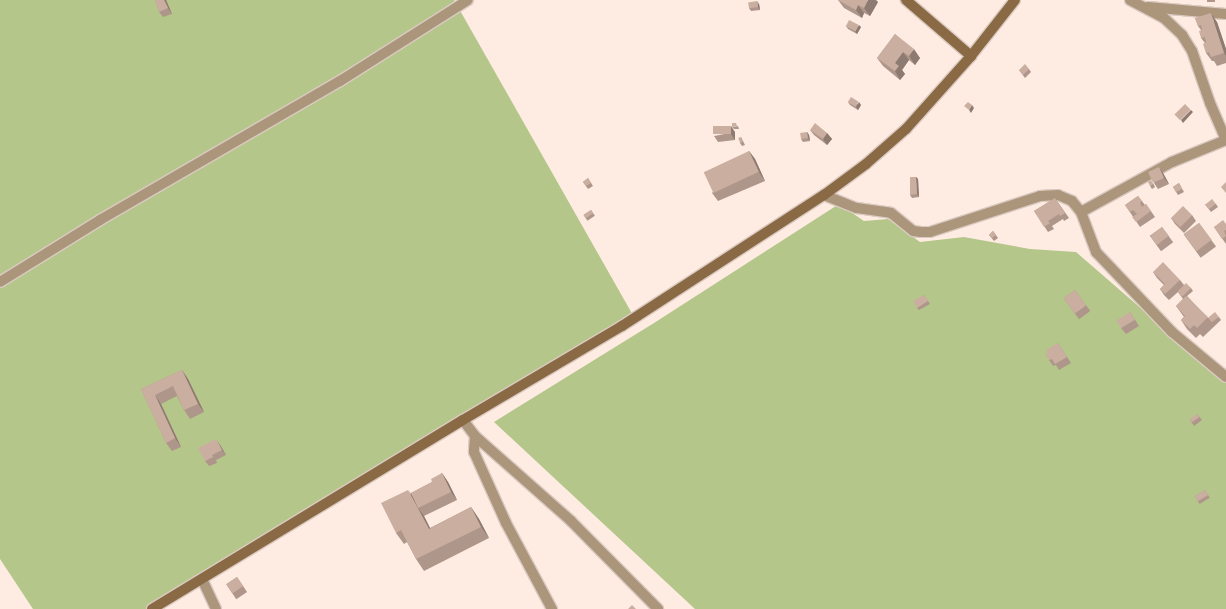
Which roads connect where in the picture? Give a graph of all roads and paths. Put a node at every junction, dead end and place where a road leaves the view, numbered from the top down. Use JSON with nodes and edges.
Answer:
{"nodes":[{"id":1,"x":468,"y":0,"type":"edge"},
{"id":2,"x":906,"y":0,"type":"edge"},
{"id":3,"x":1016,"y":0,"type":"edge"},
{"id":4,"x":1130,"y":0,"type":"edge"},
{"id":5,"x":1145,"y":7,"type":"junction"},
{"id":6,"x":1226,"y":14,"type":"edge"},
{"id":7,"x":971,"y":56,"type":"junction"},
{"id":8,"x":1226,"y":140,"type":"edge"},
{"id":9,"x":824,"y":195,"type":"junction"},
{"id":10,"x":1081,"y":212,"type":"junction"},
{"id":11,"x":0,"y":282,"type":"edge"},
{"id":12,"x":1226,"y":377,"type":"edge"},
{"id":13,"x":463,"y":420,"type":"junction"},
{"id":14,"x":475,"y":436,"type":"junction"},
{"id":15,"x":202,"y":578,"type":"junction"},
{"id":16,"x":152,"y":609,"type":"edge"},
{"id":17,"x":216,"y":609,"type":"edge"},
{"id":18,"x":552,"y":609,"type":"edge"},
{"id":19,"x":658,"y":609,"type":"edge"}],
"edges":[{"from":1,"to":11,"type":"street"},
{"from":2,"to":7,"type":"main road"},
{"from":3,"to":7,"type":"main road"},
{"from":4,"to":5,"type":"street"},
{"from":5,"to":6,"type":"street"},
{"from":5,"to":8,"type":"street"},
{"from":7,"to":9,"type":"main road"},
{"from":8,"to":10,"type":"street"},
{"from":9,"to":10,"type":"street"},
{"from":9,"to":13,"type":"main road"},
{"from":10,"to":12,"type":"street"},
{"from":13,"to":14,"type":"street"},
{"from":13,"to":15,"type":"main road"},
{"from":14,"to":18,"type":"street"},
{"from":14,"to":19,"type":"street"},
{"from":15,"to":16,"type":"main road"},
{"from":15,"to":17,"type":"street"}]}
